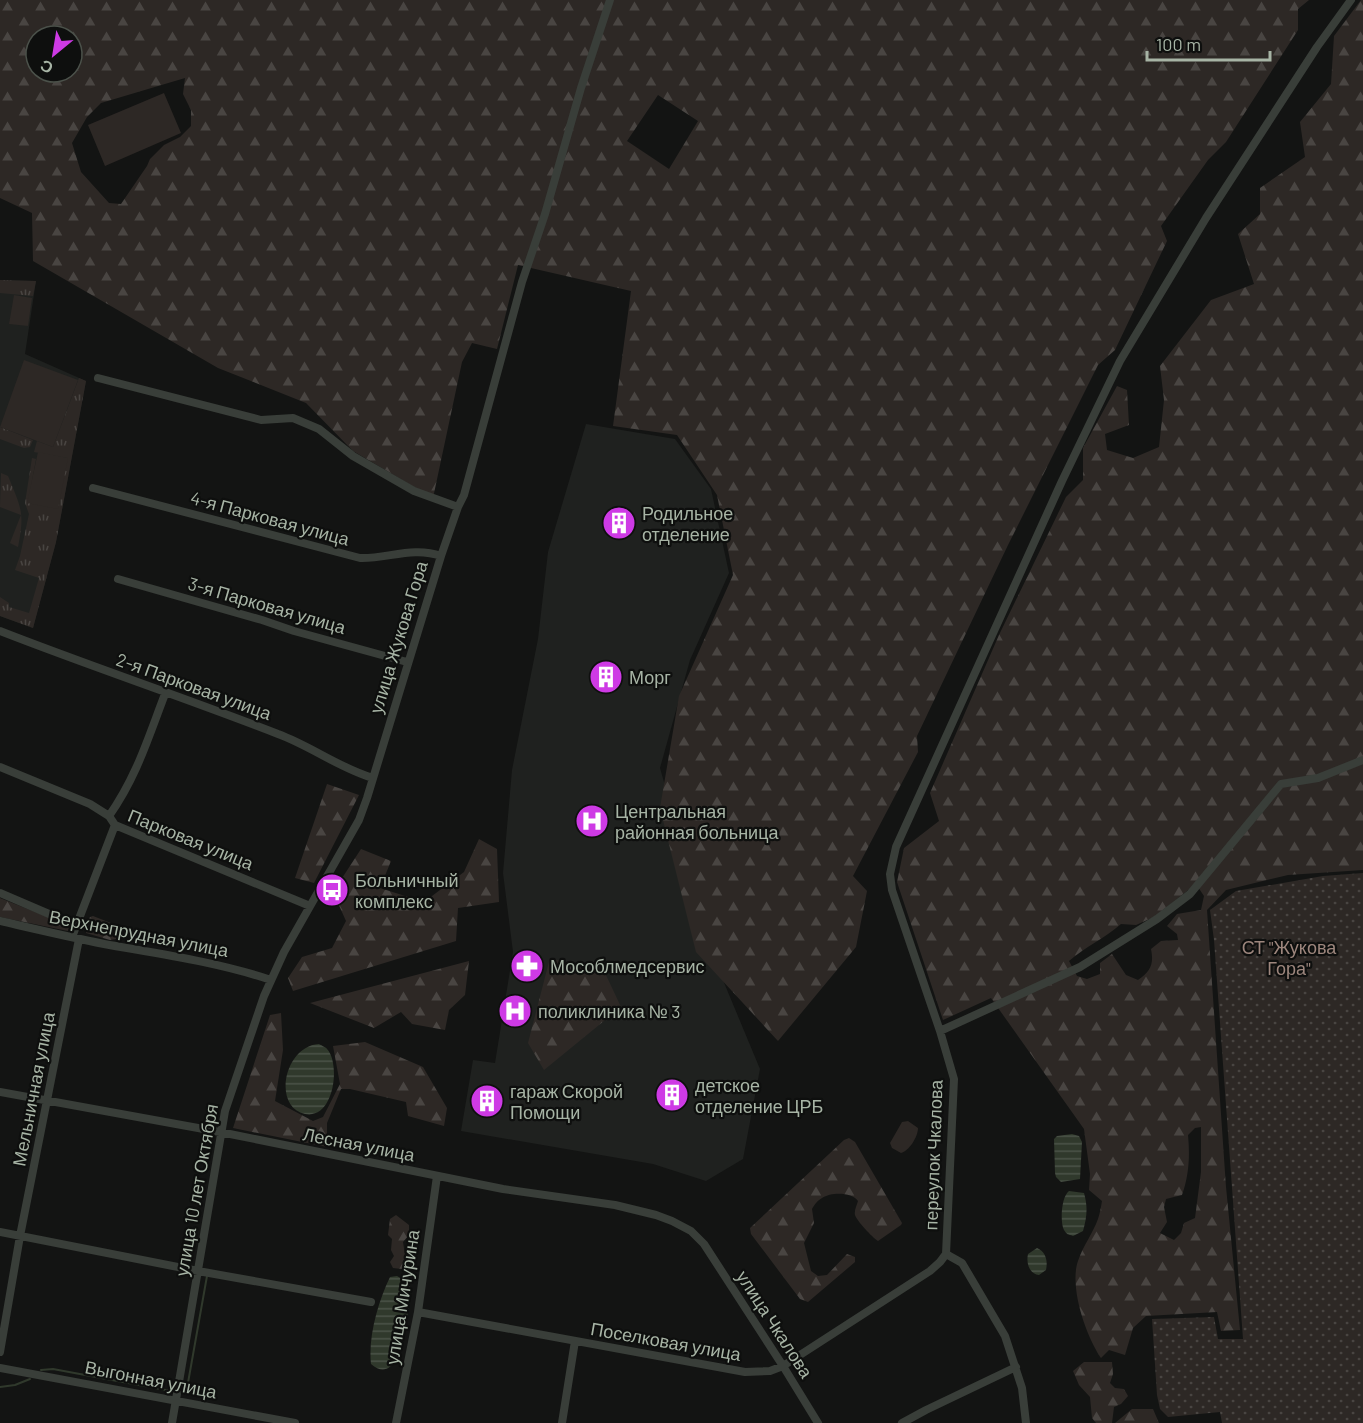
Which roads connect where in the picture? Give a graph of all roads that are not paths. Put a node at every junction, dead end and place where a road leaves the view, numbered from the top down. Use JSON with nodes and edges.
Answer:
{"nodes":[{"id":1,"x":610,"y":0,"type":"edge"},
{"id":2,"x":1351,"y":0,"type":"edge"},
{"id":3,"x":98,"y":378,"type":"dead end"},
{"id":4,"x":93,"y":488,"type":"dead end"},
{"id":5,"x":458,"y":507,"type":"junction"},
{"id":6,"x":441,"y":556,"type":"junction"},
{"id":7,"x":118,"y":579,"type":"dead end"},
{"id":8,"x":0,"y":631,"type":"edge"},
{"id":9,"x":407,"y":662,"type":"junction"},
{"id":10,"x":165,"y":694,"type":"junction"},
{"id":11,"x":1363,"y":760,"type":"edge"},
{"id":12,"x":0,"y":766,"type":"edge"},
{"id":13,"x":373,"y":778,"type":"junction"},
{"id":14,"x":108,"y":816,"type":"junction"},
{"id":15,"x":115,"y":825,"type":"junction"},
{"id":16,"x":0,"y":893,"type":"edge"},
{"id":17,"x":310,"y":906,"type":"junction"},
{"id":18,"x":0,"y":921,"type":"edge"},
{"id":19,"x":77,"y":926,"type":"junction"},
{"id":20,"x":75,"y":938,"type":"junction"},
{"id":21,"x":271,"y":980,"type":"junction"},
{"id":22,"x":940,"y":1031,"type":"junction"},
{"id":23,"x":0,"y":1092,"type":"edge"},
{"id":24,"x":46,"y":1101,"type":"junction"},
{"id":25,"x":220,"y":1132,"type":"junction"},
{"id":26,"x":437,"y":1176,"type":"junction"},
{"id":27,"x":0,"y":1232,"type":"edge"},
{"id":28,"x":20,"y":1236,"type":"junction"},
{"id":29,"x":704,"y":1244,"type":"joint"},
{"id":30,"x":946,"y":1254,"type":"junction"},
{"id":31,"x":198,"y":1271,"type":"junction"},
{"id":32,"x":371,"y":1302,"type":"dead end"},
{"id":33,"x":418,"y":1312,"type":"junction"},
{"id":34,"x":575,"y":1341,"type":"junction"},
{"id":35,"x":0,"y":1352,"type":"edge"},
{"id":36,"x":783,"y":1366,"type":"junction"},
{"id":37,"x":1016,"y":1366,"type":"junction"},
{"id":38,"x":0,"y":1368,"type":"edge"},
{"id":39,"x":175,"y":1400,"type":"junction"},
{"id":40,"x":172,"y":1423,"type":"edge"},
{"id":41,"x":295,"y":1423,"type":"edge"},
{"id":42,"x":396,"y":1423,"type":"edge"},
{"id":43,"x":562,"y":1423,"type":"edge"},
{"id":44,"x":818,"y":1423,"type":"edge"},
{"id":45,"x":902,"y":1423,"type":"edge"},
{"id":46,"x":1026,"y":1423,"type":"edge"}],
"edges":[{"from":1,"to":5,"type":"street"},
{"from":2,"to":22,"type":"street","name":"переулок Чкалова"},
{"from":3,"to":5,"type":"street"},
{"from":4,"to":6,"type":"street","name":"4-я Парковая улица"},
{"from":5,"to":6,"type":"street","name":"улица Жукова Гора"},
{"from":6,"to":9,"type":"street","name":"улица Жукова Гора"},
{"from":7,"to":9,"type":"street","name":"3-я Парковая улица"},
{"from":8,"to":10,"type":"street","name":"2-я Парковая улица"},
{"from":9,"to":13,"type":"street","name":"улица Жукова Гора"},
{"from":10,"to":13,"type":"street","name":"2-я Парковая улица"},
{"from":10,"to":14,"type":"street"},
{"from":11,"to":22,"type":"street"},
{"from":12,"to":14,"type":"street","name":"Парковая улица"},
{"from":13,"to":17,"type":"street","name":"улица 10 лет Октября"},
{"from":14,"to":15,"type":"street","name":"Парковая улица"},
{"from":15,"to":17,"type":"street","name":"Парковая улица"},
{"from":15,"to":19,"type":"street","name":"Мельничная улица"},
{"from":16,"to":19,"type":"street"},
{"from":17,"to":21,"type":"street","name":"улица 10 лет Октября"},
{"from":18,"to":20,"type":"street","name":"Верхнепрудная улица"},
{"from":19,"to":20,"type":"street","name":"Мельничная улица"},
{"from":20,"to":21,"type":"street","name":"Верхнепрудная улица"},
{"from":20,"to":24,"type":"street","name":"Мельничная улица"},
{"from":21,"to":25,"type":"street","name":"улица 10 лет Октября"},
{"from":22,"to":30,"type":"street","name":"переулок Чкалова"},
{"from":23,"to":24,"type":"street","name":"Лесная улица"},
{"from":24,"to":25,"type":"street","name":"Лесная улица"},
{"from":24,"to":28,"type":"street","name":"Мельничная улица"},
{"from":25,"to":26,"type":"street","name":"Лесная улица"},
{"from":25,"to":31,"type":"street","name":"улица 10 лет Октября"},
{"from":26,"to":29,"type":"street","name":"Лесная улица"},
{"from":26,"to":33,"type":"street","name":"улица Мичурина"},
{"from":27,"to":28,"type":"street"},
{"from":28,"to":31,"type":"street"},
{"from":28,"to":35,"type":"street","name":"Мельничная улица"},
{"from":29,"to":36,"type":"street","name":"улица Чкалова"},
{"from":30,"to":36,"type":"street","name":"Поселковая улица"},
{"from":30,"to":37,"type":"street","name":"переулок Чкалова"},
{"from":31,"to":32,"type":"street"},
{"from":31,"to":39,"type":"street","name":"улица 10 лет Октября"},
{"from":33,"to":34,"type":"street","name":"Поселковая улица"},
{"from":33,"to":42,"type":"street","name":"улица Мичурина"},
{"from":34,"to":36,"type":"street","name":"Поселковая улица"},
{"from":34,"to":43,"type":"street"},
{"from":36,"to":44,"type":"street","name":"улица Чкалова"},
{"from":37,"to":45,"type":"street"},
{"from":37,"to":46,"type":"street","name":"переулок Чкалова"},
{"from":38,"to":39,"type":"street","name":"Выгонная улица"},
{"from":39,"to":40,"type":"street","name":"улица 10 лет Октября"},
{"from":39,"to":41,"type":"street","name":"Выгонная улица"}]}
